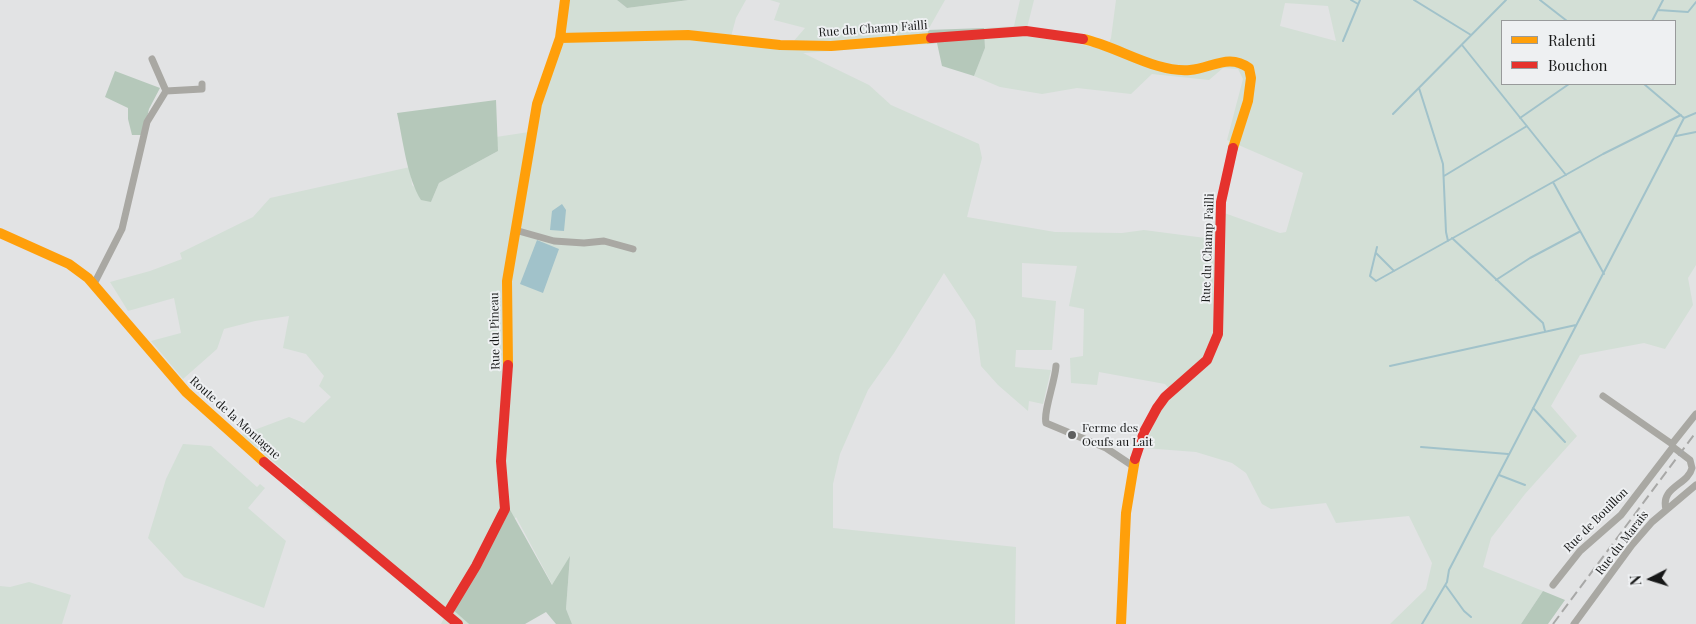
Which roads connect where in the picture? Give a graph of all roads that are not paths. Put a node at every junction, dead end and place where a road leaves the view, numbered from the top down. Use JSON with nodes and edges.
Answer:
{"nodes":[{"id":1,"x":565,"y":0,"type":"edge"},
{"id":2,"x":560,"y":38,"type":"junction"},
{"id":3,"x":152,"y":59,"type":"dead end"},
{"id":4,"x":202,"y":84,"type":"dead end"},
{"id":5,"x":166,"y":91,"type":"junction"},
{"id":6,"x":515,"y":230,"type":"junction"},
{"id":7,"x":0,"y":233,"type":"edge"},
{"id":8,"x":633,"y":249,"type":"dead end"},
{"id":9,"x":94,"y":284,"type":"junction"},
{"id":10,"x":1056,"y":366,"type":"dead end"},
{"id":11,"x":1603,"y":396,"type":"dead end"},
{"id":12,"x":1696,"y":414,"type":"edge"},
{"id":13,"x":1672,"y":445,"type":"junction"},
{"id":14,"x":1133,"y":466,"type":"junction"},
{"id":15,"x":1696,"y":485,"type":"edge"},
{"id":16,"x":1666,"y":509,"type":"junction"},
{"id":17,"x":1554,"y":585,"type":"dead end"},
{"id":18,"x":447,"y":614,"type":"junction"},
{"id":19,"x":458,"y":624,"type":"edge"},
{"id":20,"x":1121,"y":624,"type":"edge"},
{"id":21,"x":1574,"y":624,"type":"edge"}],
"edges":[{"from":1,"to":2,"type":"street","name":"Rue du Pineau"},
{"from":2,"to":6,"type":"street","name":"Rue du Pineau"},
{"from":2,"to":14,"type":"street","name":"Rue du Champ Failli"},
{"from":3,"to":5,"type":"street"},
{"from":4,"to":5,"type":"street"},
{"from":5,"to":9,"type":"street"},
{"from":6,"to":8,"type":"street"},
{"from":6,"to":18,"type":"street","name":"Rue du Pineau"},
{"from":7,"to":9,"type":"street","name":"Route de la Montagne"},
{"from":9,"to":18,"type":"street","name":"Route de la Montagne"},
{"from":10,"to":14,"type":"street"},
{"from":11,"to":13,"type":"street"},
{"from":12,"to":13,"type":"street","name":"Rue de Bouillon"},
{"from":13,"to":16,"type":"street"},
{"from":13,"to":17,"type":"street","name":"Rue de Bouillon"},
{"from":14,"to":20,"type":"street","name":"Rue du Champ Failli"},
{"from":15,"to":16,"type":"street","name":"Rue du Marais"},
{"from":16,"to":21,"type":"street","name":"Rue du Marais"},
{"from":18,"to":19,"type":"street","name":"Route de la Montagne"}]}
